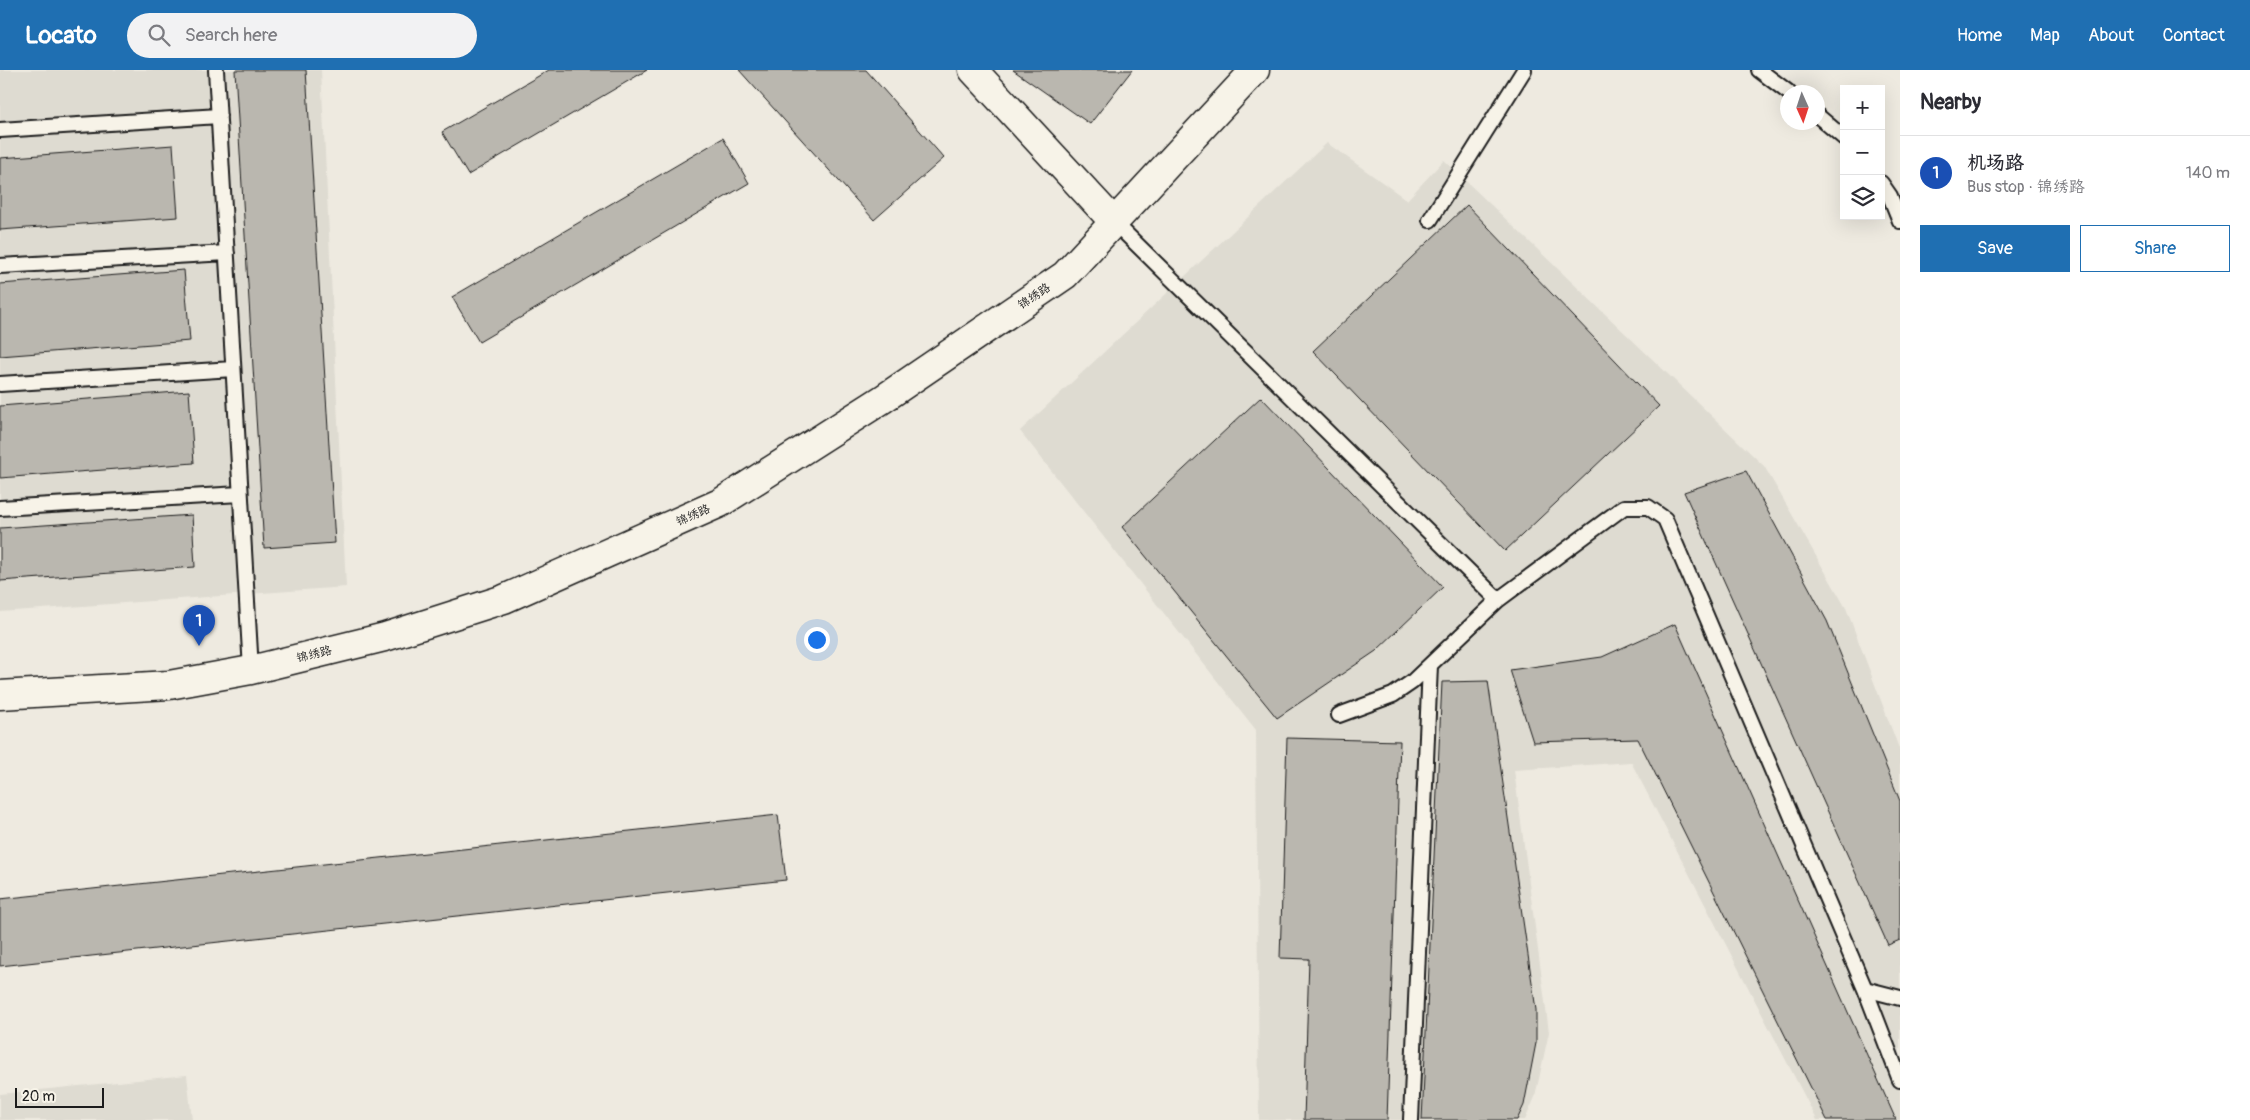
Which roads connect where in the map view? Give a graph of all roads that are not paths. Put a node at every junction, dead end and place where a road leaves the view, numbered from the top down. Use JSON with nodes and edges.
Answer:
{"nodes":[{"id":1,"x":216,"y":70,"type":"edge"},
{"id":2,"x":973,"y":70,"type":"edge"},
{"id":3,"x":1256,"y":70,"type":"edge"},
{"id":4,"x":1524,"y":70,"type":"edge"},
{"id":5,"x":1759,"y":70,"type":"edge"},
{"id":6,"x":1780,"y":86,"type":"edge"},
{"id":7,"x":219,"y":116,"type":"junction"},
{"id":8,"x":1825,"y":122,"type":"edge"},
{"id":9,"x":0,"y":130,"type":"edge"},
{"id":10,"x":1840,"y":135,"type":"edge"},
{"id":11,"x":1885,"y":189,"type":"edge"},
{"id":12,"x":1430,"y":220,"type":"dead end"},
{"id":13,"x":1900,"y":221,"type":"edge"},
{"id":14,"x":1115,"y":224,"type":"junction"},
{"id":15,"x":227,"y":253,"type":"junction"},
{"id":16,"x":0,"y":266,"type":"edge"},
{"id":17,"x":233,"y":369,"type":"junction"},
{"id":18,"x":0,"y":384,"type":"edge"},
{"id":19,"x":240,"y":494,"type":"junction"},
{"id":20,"x":0,"y":508,"type":"edge"},
{"id":21,"x":1498,"y":600,"type":"junction"},
{"id":22,"x":1430,"y":665,"type":"junction"},
{"id":23,"x":250,"y":670,"type":"junction"},
{"id":24,"x":0,"y":695,"type":"edge"},
{"id":25,"x":1339,"y":715,"type":"dead end"},
{"id":26,"x":1864,"y":989,"type":"junction"},
{"id":27,"x":1900,"y":998,"type":"edge"},
{"id":28,"x":1900,"y":1080,"type":"edge"},
{"id":29,"x":1411,"y":1120,"type":"edge"}],
"edges":[{"from":1,"to":7,"type":"lane"},
{"from":2,"to":14,"type":"street"},
{"from":3,"to":14,"type":"street","name":"锦绣路"},
{"from":4,"to":12,"type":"lane"},
{"from":5,"to":6,"type":"lane"},
{"from":7,"to":9,"type":"lane"},
{"from":7,"to":15,"type":"lane"},
{"from":8,"to":10,"type":"lane"},
{"from":11,"to":13,"type":"lane"},
{"from":14,"to":21,"type":"lane"},
{"from":14,"to":23,"type":"street","name":"锦绣路"},
{"from":15,"to":16,"type":"lane"},
{"from":15,"to":17,"type":"lane"},
{"from":17,"to":18,"type":"lane"},
{"from":17,"to":19,"type":"lane"},
{"from":19,"to":20,"type":"lane"},
{"from":19,"to":23,"type":"lane"},
{"from":21,"to":22,"type":"lane"},
{"from":21,"to":26,"type":"lane"},
{"from":22,"to":25,"type":"lane"},
{"from":22,"to":29,"type":"lane"},
{"from":23,"to":24,"type":"street","name":"锦绣路"},
{"from":26,"to":27,"type":"lane"},
{"from":26,"to":28,"type":"lane"}]}
